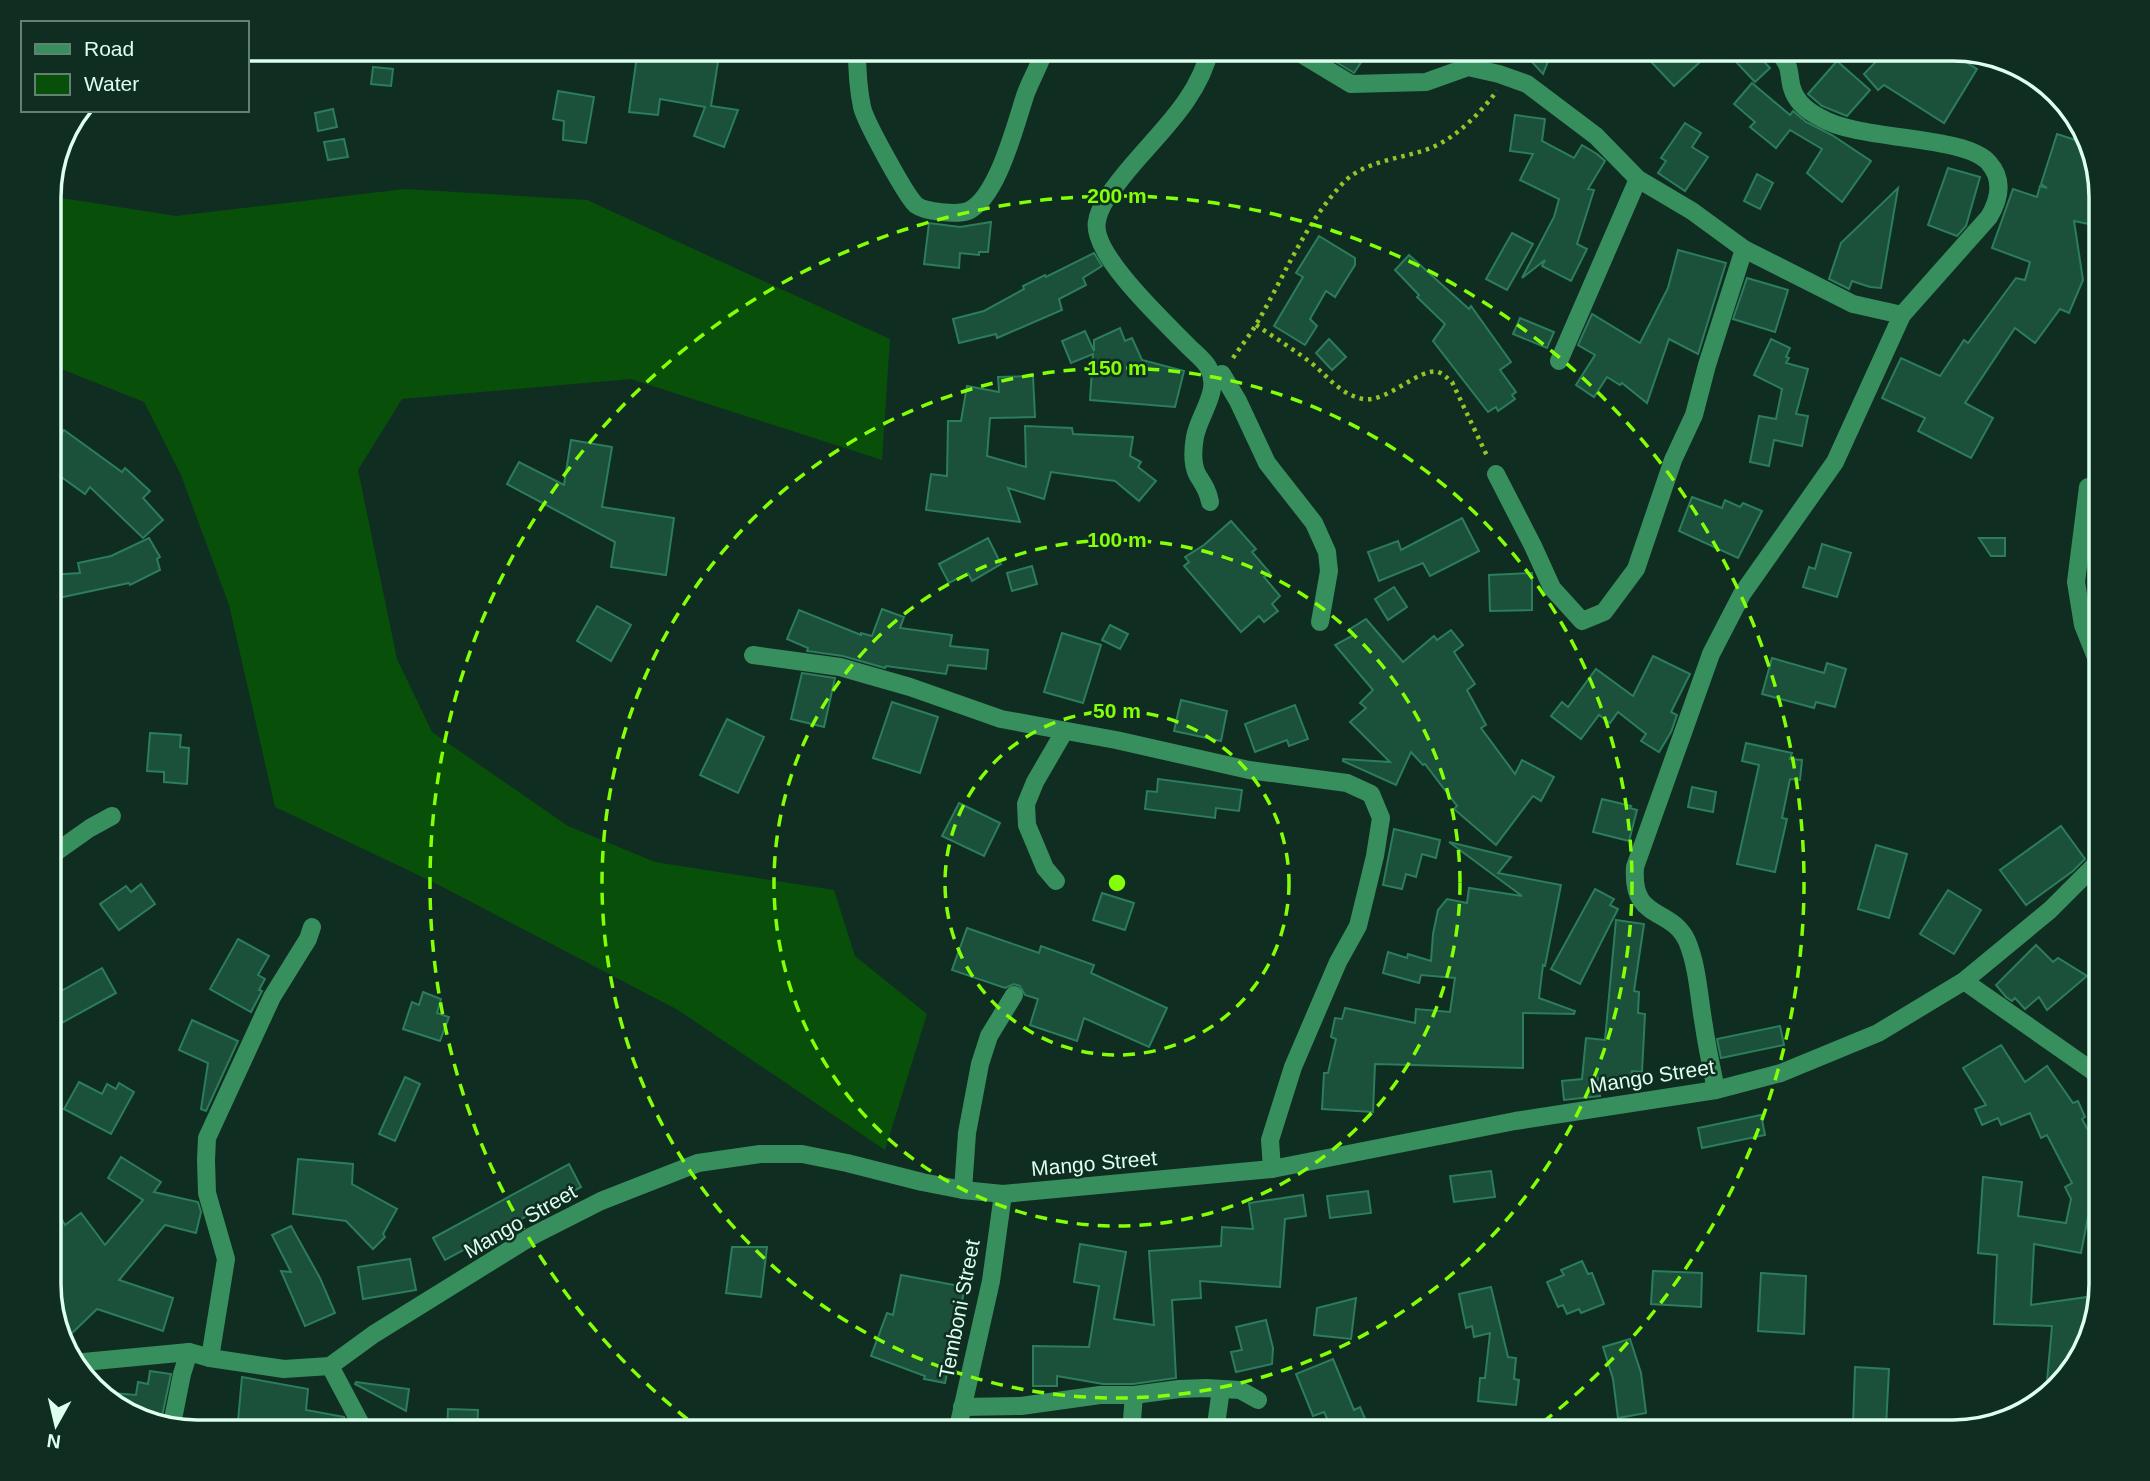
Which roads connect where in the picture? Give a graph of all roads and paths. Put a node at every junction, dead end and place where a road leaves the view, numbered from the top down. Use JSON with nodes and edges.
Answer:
{"nodes":[{"id":1,"x":1207,"y":61,"type":"edge"},
{"id":2,"x":1313,"y":61,"type":"edge"},
{"id":3,"x":1785,"y":61,"type":"edge"},
{"id":4,"x":857,"y":62,"type":"edge"},
{"id":5,"x":1040,"y":62,"type":"edge"},
{"id":6,"x":1508,"y":77,"type":"junction"},
{"id":7,"x":1638,"y":179,"type":"junction"},
{"id":8,"x":1744,"y":249,"type":"junction"},
{"id":9,"x":1902,"y":315,"type":"junction"},
{"id":10,"x":1256,"y":325,"type":"junction"},
{"id":11,"x":1559,"y":361,"type":"dead end"},
{"id":12,"x":1222,"y":374,"type":"joint"},
{"id":13,"x":1496,"y":474,"type":"joint"},
{"id":14,"x":2088,"y":487,"type":"dead end"},
{"id":15,"x":1210,"y":502,"type":"dead end"},
{"id":16,"x":1320,"y":622,"type":"dead end"},
{"id":17,"x":2089,"y":640,"type":"edge"},
{"id":18,"x":753,"y":655,"type":"dead end"},
{"id":19,"x":1064,"y":732,"type":"junction"},
{"id":20,"x":113,"y":816,"type":"dead end"},
{"id":21,"x":62,"y":848,"type":"edge"},
{"id":22,"x":2089,"y":871,"type":"edge"},
{"id":23,"x":1056,"y":881,"type":"dead end"},
{"id":24,"x":312,"y":927,"type":"dead end"},
{"id":25,"x":1964,"y":981,"type":"junction"},
{"id":26,"x":1014,"y":995,"type":"dead end"},
{"id":27,"x":2089,"y":1069,"type":"edge"},
{"id":28,"x":1716,"y":1090,"type":"junction"},
{"id":29,"x":1272,"y":1170,"type":"junction"},
{"id":30,"x":963,"y":1190,"type":"junction"},
{"id":31,"x":1003,"y":1194,"type":"junction"},
{"id":32,"x":189,"y":1352,"type":"junction"},
{"id":33,"x":210,"y":1358,"type":"junction"},
{"id":34,"x":86,"y":1362,"type":"edge"},
{"id":35,"x":330,"y":1366,"type":"junction"},
{"id":36,"x":1221,"y":1389,"type":"junction"},
{"id":37,"x":1134,"y":1395,"type":"junction"},
{"id":38,"x":1258,"y":1400,"type":"dead end"},
{"id":39,"x":962,"y":1407,"type":"junction"},
{"id":40,"x":173,"y":1418,"type":"edge"},
{"id":41,"x":359,"y":1420,"type":"edge"},
{"id":42,"x":959,"y":1420,"type":"edge"},
{"id":43,"x":1133,"y":1420,"type":"edge"},
{"id":44,"x":1217,"y":1420,"type":"edge"}],
"edges":[{"from":1,"to":15,"type":"street"},
{"from":2,"to":6,"type":"street"},
{"from":3,"to":9,"type":"street"},
{"from":4,"to":5,"type":"street"},
{"from":6,"to":7,"type":"street"},
{"from":6,"to":10,"type":"path"},
{"from":7,"to":8,"type":"street"},
{"from":7,"to":11,"type":"street"},
{"from":8,"to":9,"type":"street"},
{"from":8,"to":13,"type":"street"},
{"from":9,"to":28,"type":"street"},
{"from":10,"to":12,"type":"path"},
{"from":10,"to":13,"type":"path"},
{"from":12,"to":16,"type":"street"},
{"from":14,"to":17,"type":"street"},
{"from":18,"to":19,"type":"street"},
{"from":19,"to":23,"type":"street"},
{"from":19,"to":29,"type":"street"},
{"from":20,"to":21,"type":"street"},
{"from":22,"to":25,"type":"street","name":"Mango Street"},
{"from":24,"to":33,"type":"street"},
{"from":25,"to":27,"type":"street"},
{"from":25,"to":28,"type":"street","name":"Mango Street"},
{"from":26,"to":30,"type":"street"},
{"from":28,"to":29,"type":"street","name":"Mango Street"},
{"from":29,"to":31,"type":"street","name":"Mango Street"},
{"from":30,"to":31,"type":"street","name":"Mango Street"},
{"from":30,"to":35,"type":"street","name":"Mango Street"},
{"from":31,"to":39,"type":"street","name":"Temboni Street"},
{"from":32,"to":33,"type":"street"},
{"from":32,"to":34,"type":"street"},
{"from":32,"to":40,"type":"street"},
{"from":33,"to":35,"type":"street"},
{"from":35,"to":41,"type":"street"},
{"from":36,"to":37,"type":"street"},
{"from":36,"to":38,"type":"street"},
{"from":36,"to":44,"type":"street"},
{"from":37,"to":39,"type":"street"},
{"from":37,"to":43,"type":"street"},
{"from":39,"to":42,"type":"street","name":"Temboni Street"}]}
